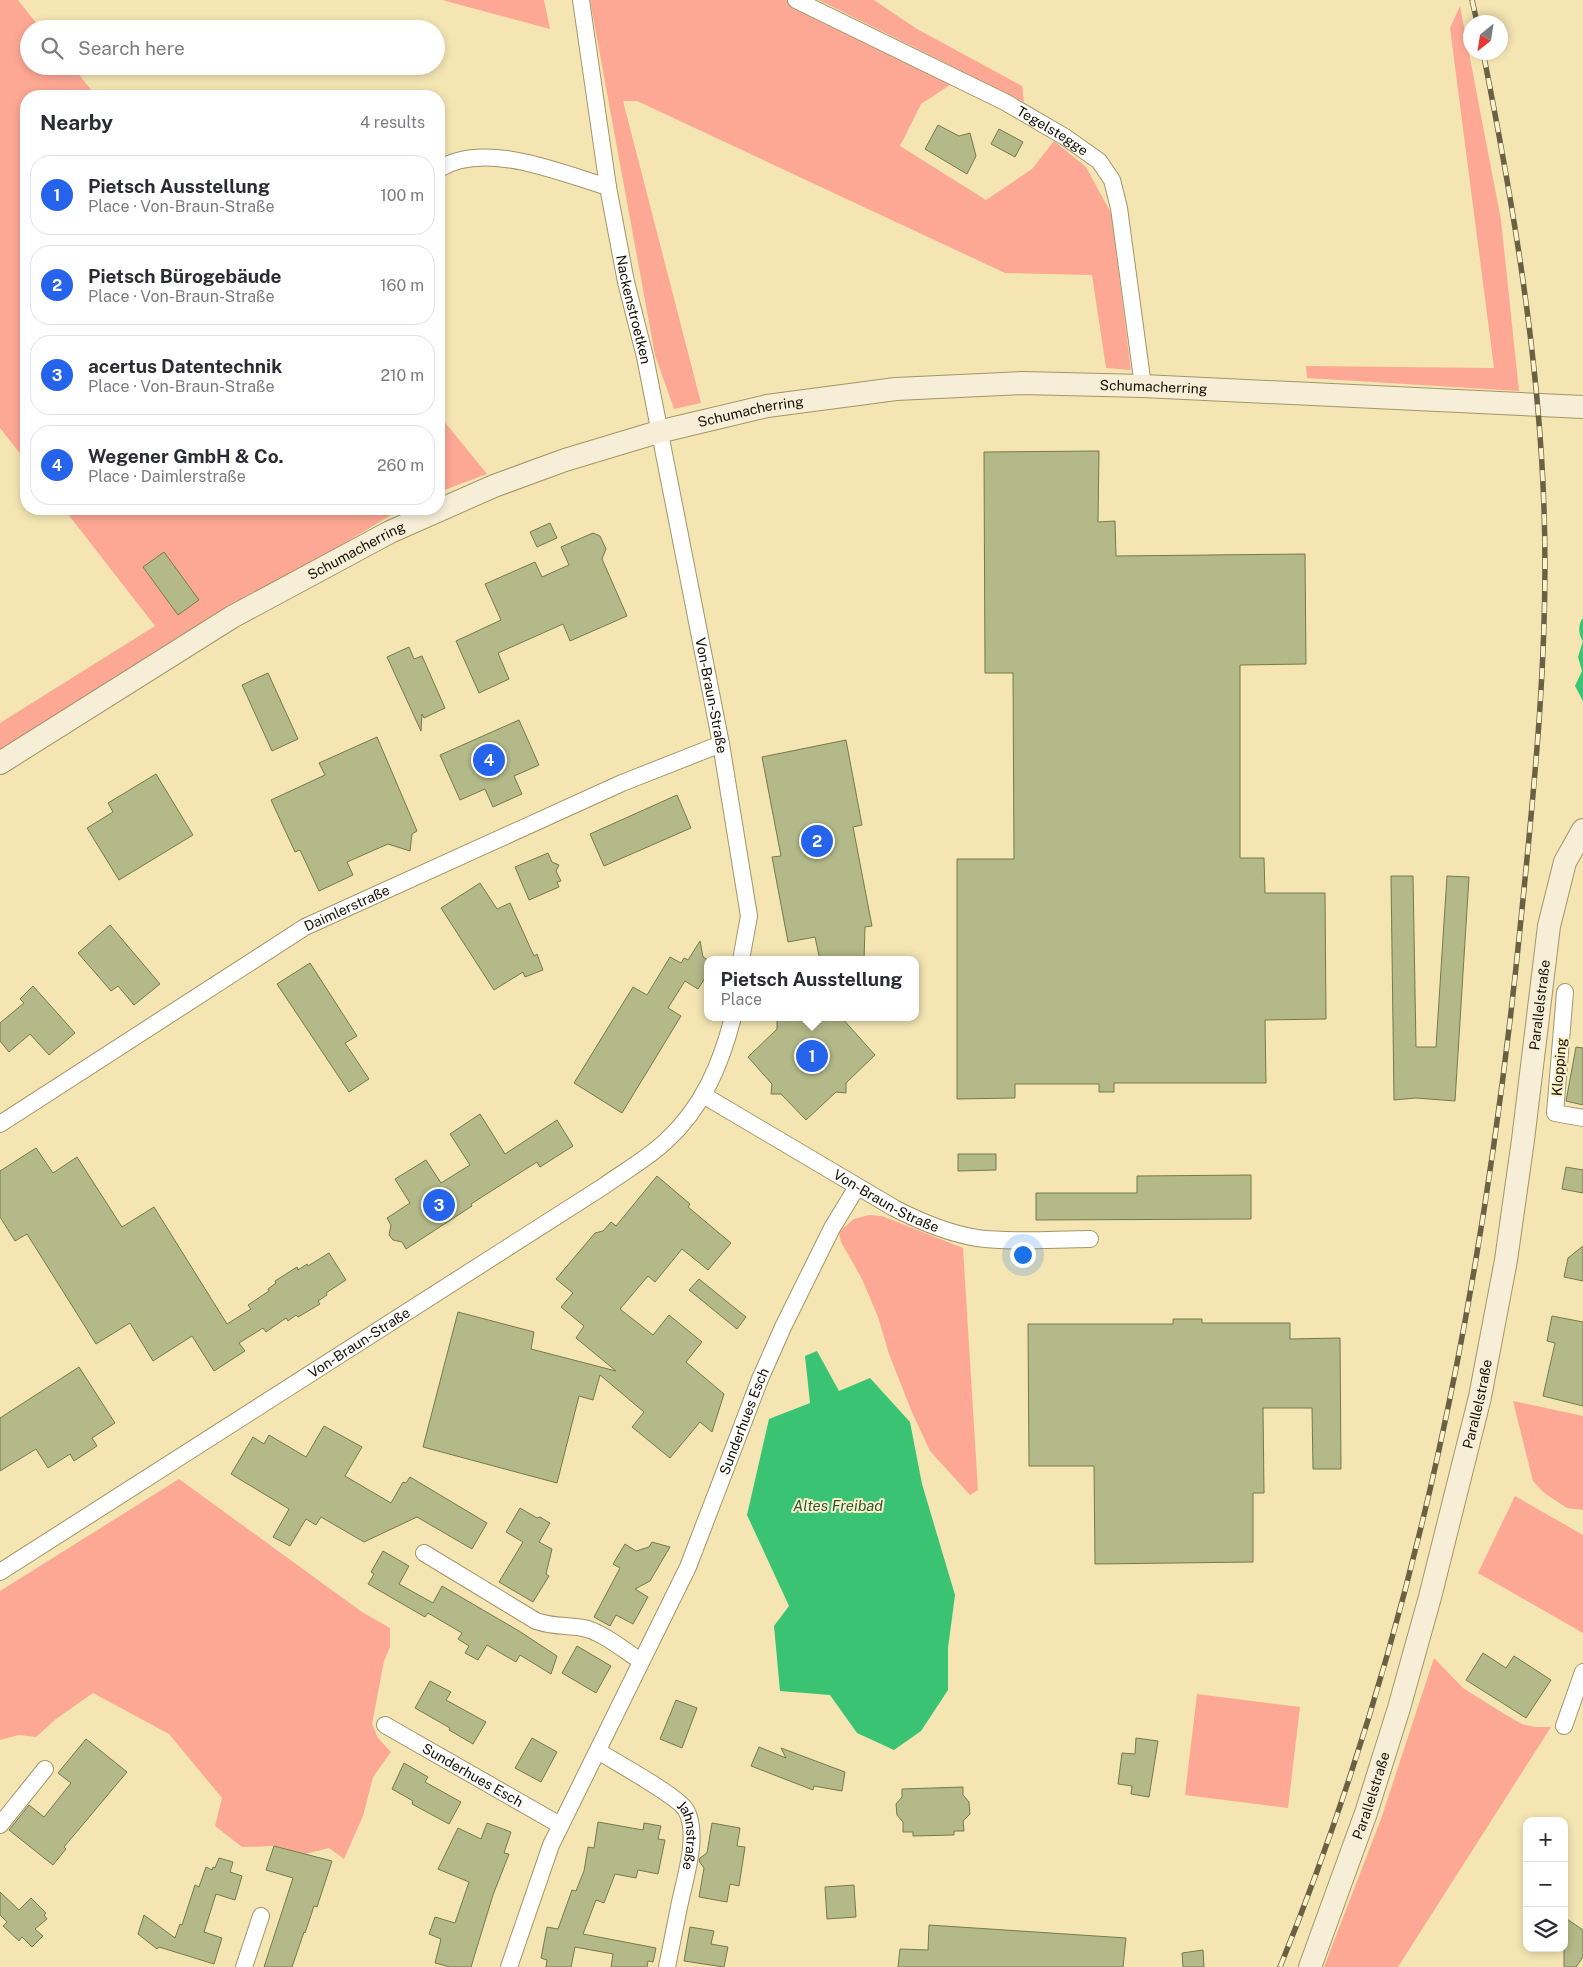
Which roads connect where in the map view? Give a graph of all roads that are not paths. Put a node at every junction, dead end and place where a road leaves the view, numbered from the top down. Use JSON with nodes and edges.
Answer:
{"nodes":[{"id":1,"x":581,"y":0,"type":"edge"},
{"id":2,"x":796,"y":0,"type":"edge"},
{"id":3,"x":445,"y":165,"type":"edge"},
{"id":4,"x":608,"y":187,"type":"junction"},
{"id":5,"x":1143,"y":386,"type":"junction"},
{"id":6,"x":1583,"y":407,"type":"edge"},
{"id":7,"x":658,"y":432,"type":"junction"},
{"id":8,"x":445,"y":508,"type":"edge"},
{"id":9,"x":428,"y":515,"type":"edge"},
{"id":10,"x":721,"y":744,"type":"junction"},
{"id":11,"x":0,"y":763,"type":"edge"},
{"id":12,"x":1583,"y":830,"type":"edge"},
{"id":13,"x":742,"y":956,"type":"edge"},
{"id":14,"x":1565,"y":992,"type":"dead end"},
{"id":15,"x":732,"y":1021,"type":"edge"},
{"id":16,"x":704,"y":1095,"type":"junction"},
{"id":17,"x":1583,"y":1118,"type":"edge"},
{"id":18,"x":0,"y":1124,"type":"edge"},
{"id":19,"x":857,"y":1187,"type":"junction"},
{"id":20,"x":1090,"y":1239,"type":"dead end"},
{"id":21,"x":424,"y":1553,"type":"dead end"},
{"id":22,"x":0,"y":1572,"type":"edge"},
{"id":23,"x":641,"y":1661,"type":"junction"},
{"id":24,"x":1583,"y":1672,"type":"edge"},
{"id":25,"x":385,"y":1725,"type":"dead end"},
{"id":26,"x":1564,"y":1726,"type":"dead end"},
{"id":27,"x":598,"y":1751,"type":"junction"},
{"id":28,"x":45,"y":1769,"type":"dead end"},
{"id":29,"x":0,"y":1825,"type":"edge"},
{"id":30,"x":560,"y":1825,"type":"junction"},
{"id":31,"x":261,"y":1916,"type":"dead end"},
{"id":32,"x":244,"y":1967,"type":"edge"},
{"id":33,"x":510,"y":1967,"type":"edge"},
{"id":34,"x":667,"y":1967,"type":"edge"},
{"id":35,"x":1310,"y":1967,"type":"edge"}],
"edges":[{"from":1,"to":4,"type":"street","name":"Nackenstroetken"},
{"from":2,"to":5,"type":"street","name":"Tegelstegge"},
{"from":3,"to":4,"type":"street"},
{"from":4,"to":7,"type":"street","name":"Nackenstroetken"},
{"from":5,"to":6,"type":"main road","name":"Schumacherring"},
{"from":5,"to":7,"type":"main road","name":"Schumacherring"},
{"from":7,"to":8,"type":"main road","name":"Schumacherring"},
{"from":7,"to":10,"type":"street","name":"Von-Braun-Straße"},
{"from":9,"to":11,"type":"main road","name":"Schumacherring"},
{"from":10,"to":13,"type":"street","name":"Von-Braun-Straße"},
{"from":10,"to":18,"type":"street","name":"Daimlerstraße"},
{"from":12,"to":35,"type":"main road","name":"Parallelstraße"},
{"from":14,"to":17,"type":"street","name":"Klopping"},
{"from":15,"to":16,"type":"street","name":"Von-Braun-Straße"},
{"from":16,"to":19,"type":"street","name":"Von-Braun-Straße"},
{"from":16,"to":22,"type":"street","name":"Von-Braun-Straße"},
{"from":19,"to":20,"type":"street","name":"Von-Braun-Straße"},
{"from":19,"to":23,"type":"street","name":"Sunderhues Esch"},
{"from":21,"to":23,"type":"street"},
{"from":23,"to":27,"type":"street","name":"Sunderhues Esch"},
{"from":24,"to":26,"type":"street"},
{"from":25,"to":30,"type":"street","name":"Sunderhues Esch"},
{"from":27,"to":30,"type":"street","name":"Sunderhues Esch"},
{"from":27,"to":34,"type":"street","name":"Jahnstraße"},
{"from":28,"to":29,"type":"street"},
{"from":30,"to":33,"type":"street","name":"Sunderhues Esch"},
{"from":31,"to":32,"type":"street"}]}
